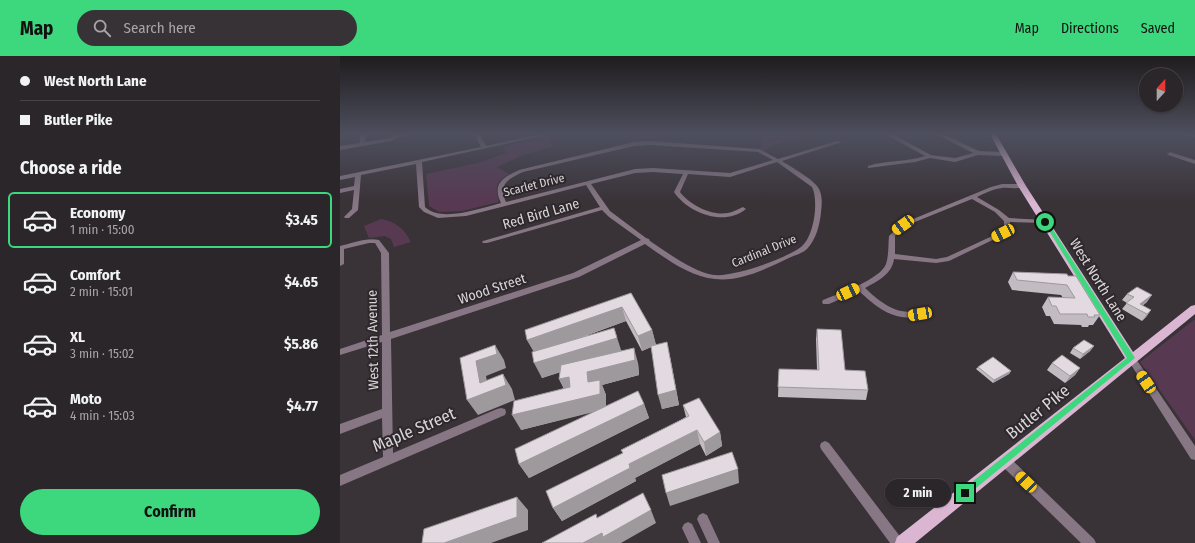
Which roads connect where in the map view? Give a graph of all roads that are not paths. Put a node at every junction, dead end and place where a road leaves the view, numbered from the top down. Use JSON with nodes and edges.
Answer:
{"nodes":[{"id":1,"x":439,"y":157,"type":"edge"},
{"id":2,"x":580,"y":157,"type":"edge"},
{"id":3,"x":770,"y":157,"type":"edge"},
{"id":4,"x":792,"y":157,"type":"edge"},
{"id":5,"x":928,"y":157,"type":"edge"},
{"id":6,"x":935,"y":157,"type":"edge"},
{"id":7,"x":966,"y":157,"type":"edge"},
{"id":8,"x":1006,"y":157,"type":"edge"},
{"id":9,"x":1179,"y":157,"type":"edge"},
{"id":10,"x":419,"y":161,"type":"junction"},
{"id":11,"x":779,"y":161,"type":"junction"},
{"id":12,"x":1195,"y":162,"type":"edge"},
{"id":13,"x":870,"y":167,"type":"dead end"},
{"id":14,"x":686,"y":173,"type":"junction"},
{"id":15,"x":358,"y":174,"type":"junction"},
{"id":16,"x":340,"y":178,"type":"edge"},
{"id":17,"x":588,"y":183,"type":"junction"},
{"id":18,"x":1022,"y":186,"type":"junction"},
{"id":19,"x":357,"y":187,"type":"junction"},
{"id":20,"x":340,"y":191,"type":"edge"},
{"id":21,"x":973,"y":197,"type":"junction"},
{"id":22,"x":504,"y":204,"type":"junction"},
{"id":23,"x":603,"y":208,"type":"junction"},
{"id":24,"x":743,"y":209,"type":"dead end"},
{"id":25,"x":347,"y":217,"type":"dead end"},
{"id":26,"x":1007,"y":220,"type":"junction"},
{"id":27,"x":1045,"y":222,"type":"junction"},
{"id":28,"x":647,"y":240,"type":"junction"},
{"id":29,"x":485,"y":242,"type":"dead end"},
{"id":30,"x":340,"y":248,"type":"edge"},
{"id":31,"x":891,"y":256,"type":"junction"},
{"id":32,"x":340,"y":264,"type":"edge"},
{"id":33,"x":859,"y":287,"type":"junction"},
{"id":34,"x":826,"y":302,"type":"dead end"},
{"id":35,"x":1195,"y":309,"type":"edge"},
{"id":36,"x":926,"y":310,"type":"dead end"},
{"id":37,"x":386,"y":336,"type":"junction"},
{"id":38,"x":340,"y":352,"type":"edge"},
{"id":39,"x":1131,"y":358,"type":"junction"},
{"id":40,"x":388,"y":411,"type":"junction"},
{"id":41,"x":501,"y":412,"type":"dead end"},
{"id":42,"x":340,"y":429,"type":"edge"},
{"id":43,"x":825,"y":446,"type":"dead end"},
{"id":44,"x":1195,"y":455,"type":"edge"},
{"id":45,"x":388,"y":459,"type":"junction"},
{"id":46,"x":1005,"y":461,"type":"junction"},
{"id":47,"x":340,"y":481,"type":"edge"},
{"id":48,"x":703,"y":519,"type":"dead end"},
{"id":49,"x":688,"y":528,"type":"dead end"},
{"id":50,"x":695,"y":543,"type":"edge"},
{"id":51,"x":714,"y":543,"type":"edge"},
{"id":52,"x":898,"y":543,"type":"edge"},
{"id":53,"x":903,"y":543,"type":"edge"},
{"id":54,"x":1090,"y":543,"type":"edge"}],
"edges":[{"from":1,"to":10,"type":"street"},
{"from":2,"to":22,"type":"street","name":"Cardinal Drive"},
{"from":3,"to":11,"type":"street","name":"Cardinal Drive"},
{"from":4,"to":11,"type":"street","name":"Scarlet Drive"},
{"from":5,"to":13,"type":"street"},
{"from":6,"to":7,"type":"street"},
{"from":8,"to":18,"type":"main road","name":"West North Lane"},
{"from":9,"to":12,"type":"street"},
{"from":10,"to":15,"type":"street"},
{"from":10,"to":22,"type":"street","name":"Scarlet Drive"},
{"from":11,"to":14,"type":"street","name":"Scarlet Drive"},
{"from":11,"to":28,"type":"street","name":"Cardinal Drive"},
{"from":14,"to":17,"type":"street","name":"Scarlet Drive"},
{"from":14,"to":24,"type":"street"},
{"from":15,"to":16,"type":"street"},
{"from":15,"to":19,"type":"street"},
{"from":17,"to":22,"type":"street","name":"Scarlet Drive"},
{"from":17,"to":23,"type":"street","name":"Cardinal Drive"},
{"from":18,"to":21,"type":"street"},
{"from":18,"to":27,"type":"main road","name":"West North Lane"},
{"from":19,"to":20,"type":"street"},
{"from":19,"to":25,"type":"street"},
{"from":21,"to":26,"type":"street"},
{"from":21,"to":31,"type":"street"},
{"from":23,"to":28,"type":"street","name":"Cardinal Drive"},
{"from":23,"to":29,"type":"street","name":"Red Bird Lane"},
{"from":26,"to":27,"type":"street"},
{"from":26,"to":31,"type":"street"},
{"from":27,"to":39,"type":"main road","name":"West North Lane"},
{"from":28,"to":37,"type":"street","name":"Wood Street"},
{"from":30,"to":32,"type":"street"},
{"from":30,"to":37,"type":"street","name":"West 12th Avenue"},
{"from":31,"to":33,"type":"street"},
{"from":33,"to":34,"type":"street"},
{"from":33,"to":36,"type":"street"},
{"from":35,"to":39,"type":"main road","name":"Butler Pike"},
{"from":37,"to":38,"type":"street","name":"Wood Street"},
{"from":37,"to":40,"type":"street","name":"West 12th Avenue"},
{"from":39,"to":44,"type":"street"},
{"from":39,"to":46,"type":"main road","name":"Butler Pike"},
{"from":40,"to":42,"type":"street"},
{"from":40,"to":45,"type":"street","name":"West 12th Avenue"},
{"from":41,"to":45,"type":"street","name":"Maple Street"},
{"from":43,"to":52,"type":"street"},
{"from":45,"to":47,"type":"street","name":"Maple Street"},
{"from":46,"to":53,"type":"main road","name":"Butler Pike"},
{"from":46,"to":54,"type":"street"},
{"from":48,"to":51,"type":"street"},
{"from":49,"to":50,"type":"street"}]}
